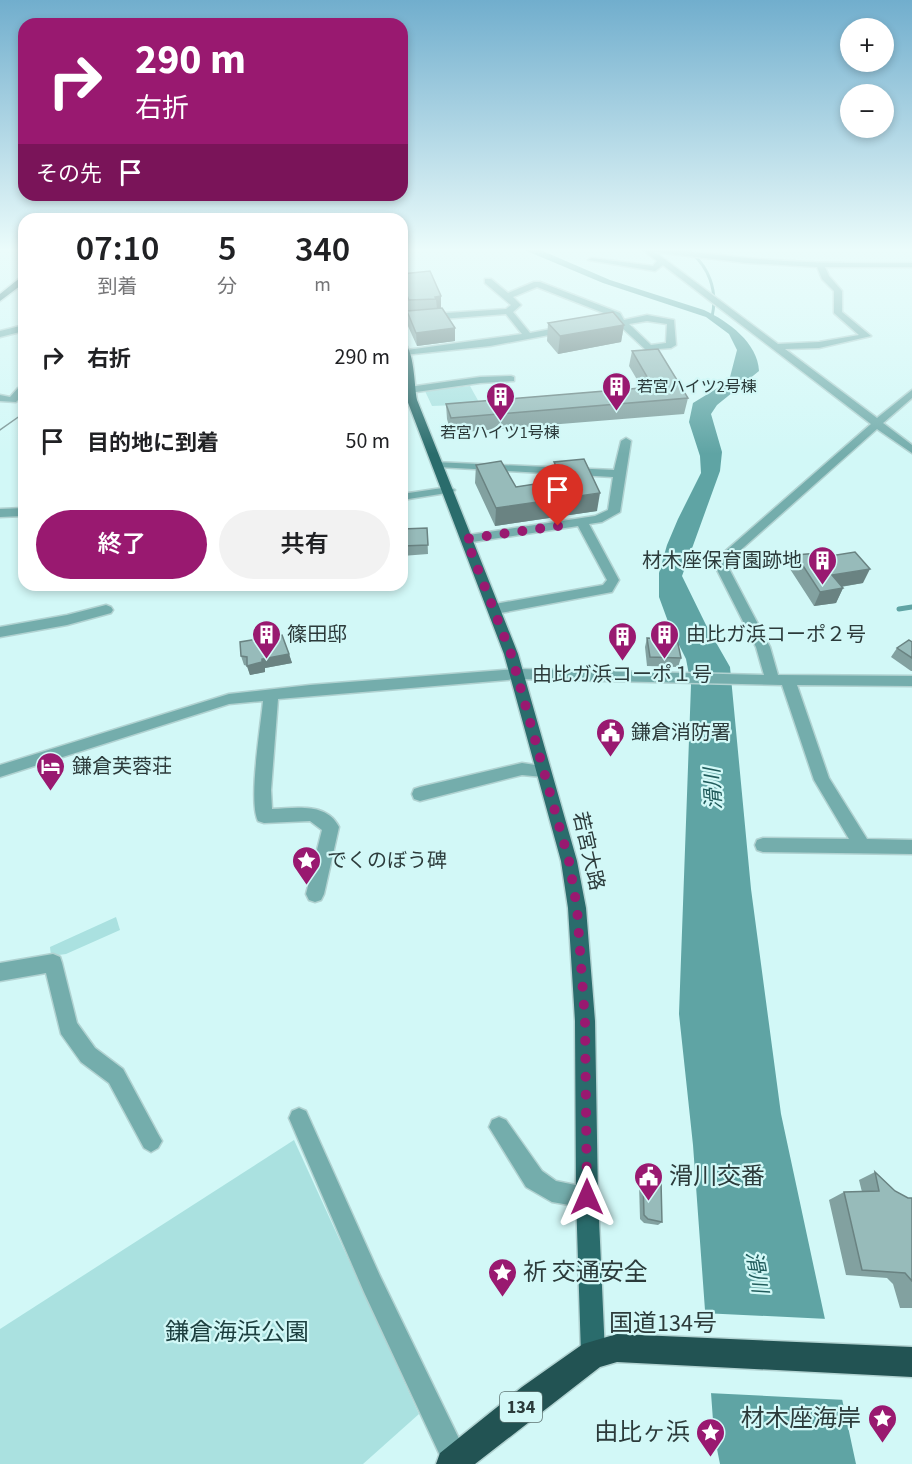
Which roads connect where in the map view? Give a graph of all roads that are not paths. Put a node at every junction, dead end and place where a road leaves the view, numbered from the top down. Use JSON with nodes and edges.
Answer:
{"nodes":[{"id":1,"x":424,"y":317,"type":"edge"},
{"id":2,"x":513,"y":317,"type":"edge"},
{"id":3,"x":617,"y":317,"type":"edge"},
{"id":4,"x":737,"y":317,"type":"edge"},
{"id":5,"x":843,"y":317,"type":"edge"},
{"id":6,"x":408,"y":319,"type":"edge"},
{"id":7,"x":608,"y":322,"type":"edge"},
{"id":8,"x":620,"y":322,"type":"junction"},
{"id":9,"x":573,"y":328,"type":"edge"},
{"id":10,"x":18,"y":330,"type":"edge"},
{"id":11,"x":0,"y":334,"type":"edge"},
{"id":12,"x":528,"y":336,"type":"junction"},
{"id":13,"x":777,"y":347,"type":"junction"},
{"id":14,"x":408,"y":348,"type":"edge"},
{"id":15,"x":511,"y":379,"type":"dead end"},
{"id":16,"x":408,"y":385,"type":"edge"},
{"id":17,"x":408,"y":390,"type":"edge"},
{"id":18,"x":912,"y":393,"type":"edge"},
{"id":19,"x":18,"y":394,"type":"edge"},
{"id":20,"x":0,"y":398,"type":"edge"},
{"id":21,"x":877,"y":424,"type":"junction"},
{"id":22,"x":626,"y":441,"type":"dead end"},
{"id":23,"x":912,"y":450,"type":"edge"},
{"id":24,"x":438,"y":464,"type":"junction"},
{"id":25,"x":619,"y":474,"type":"junction"},
{"id":26,"x":449,"y":490,"type":"junction"},
{"id":27,"x":408,"y":496,"type":"edge"},
{"id":28,"x":18,"y":512,"type":"edge"},
{"id":29,"x":0,"y":513,"type":"edge"},
{"id":30,"x":582,"y":523,"type":"junction"},
{"id":31,"x":466,"y":539,"type":"junction"},
{"id":32,"x":495,"y":609,"type":"junction"},
{"id":33,"x":106,"y":610,"type":"dead end"},
{"id":34,"x":0,"y":632,"type":"edge"},
{"id":35,"x":518,"y":674,"type":"junction"},
{"id":36,"x":781,"y":681,"type":"junction"},
{"id":37,"x":912,"y":681,"type":"edge"},
{"id":38,"x":271,"y":696,"type":"junction"},
{"id":39,"x":0,"y":771,"type":"edge"},
{"id":40,"x":543,"y":771,"type":"junction"},
{"id":41,"x":420,"y":794,"type":"dead end"},
{"id":42,"x":763,"y":845,"type":"dead end"},
{"id":43,"x":862,"y":845,"type":"junction"},
{"id":44,"x":912,"y":847,"type":"edge"},
{"id":45,"x":315,"y":894,"type":"dead end"},
{"id":46,"x":0,"y":972,"type":"edge"},
{"id":47,"x":299,"y":1119,"type":"dead end"},
{"id":48,"x":499,"y":1127,"type":"dead end"},
{"id":49,"x":151,"y":1141,"type":"dead end"},
{"id":50,"x":587,"y":1197,"type":"junction"},
{"id":51,"x":593,"y":1354,"type":"junction"},
{"id":52,"x":912,"y":1362,"type":"edge"},
{"id":53,"x":454,"y":1462,"type":"edge"}],
"edges":[{"from":1,"to":6,"type":"street"},
{"from":2,"to":12,"type":"street"},
{"from":3,"to":8,"type":"street"},
{"from":4,"to":13,"type":"street"},
{"from":5,"to":13,"type":"street"},
{"from":7,"to":8,"type":"street"},
{"from":8,"to":8,"type":"street"},
{"from":9,"to":12,"type":"street"},
{"from":10,"to":11,"type":"street"},
{"from":12,"to":14,"type":"street"},
{"from":13,"to":21,"type":"street"},
{"from":15,"to":16,"type":"street"},
{"from":17,"to":24,"type":"main road","name":"若宮大路"},
{"from":18,"to":21,"type":"street"},
{"from":19,"to":20,"type":"street"},
{"from":21,"to":23,"type":"street"},
{"from":21,"to":36,"type":"street"},
{"from":22,"to":25,"type":"street"},
{"from":24,"to":25,"type":"street"},
{"from":24,"to":26,"type":"main road","name":"若宮大路"},
{"from":25,"to":30,"type":"street"},
{"from":26,"to":27,"type":"street"},
{"from":26,"to":31,"type":"main road","name":"若宮大路"},
{"from":28,"to":29,"type":"street"},
{"from":30,"to":31,"type":"street"},
{"from":30,"to":32,"type":"street"},
{"from":31,"to":32,"type":"main road","name":"若宮大路"},
{"from":32,"to":35,"type":"main road","name":"若宮大路"},
{"from":33,"to":34,"type":"street"},
{"from":35,"to":36,"type":"street"},
{"from":35,"to":38,"type":"street"},
{"from":35,"to":40,"type":"main road","name":"若宮大路"},
{"from":36,"to":37,"type":"street"},
{"from":36,"to":43,"type":"street"},
{"from":38,"to":39,"type":"street"},
{"from":38,"to":45,"type":"street"},
{"from":40,"to":41,"type":"street"},
{"from":40,"to":50,"type":"main road","name":"若宮大路"},
{"from":42,"to":43,"type":"street"},
{"from":43,"to":44,"type":"street"},
{"from":46,"to":49,"type":"street"},
{"from":47,"to":53,"type":"street"},
{"from":48,"to":50,"type":"street"},
{"from":50,"to":51,"type":"main road","name":"若宮大路"},
{"from":51,"to":52,"type":"highway","name":"国道134号","number":"134"},
{"from":51,"to":53,"type":"highway","name":"国道134号","number":"134"}]}
